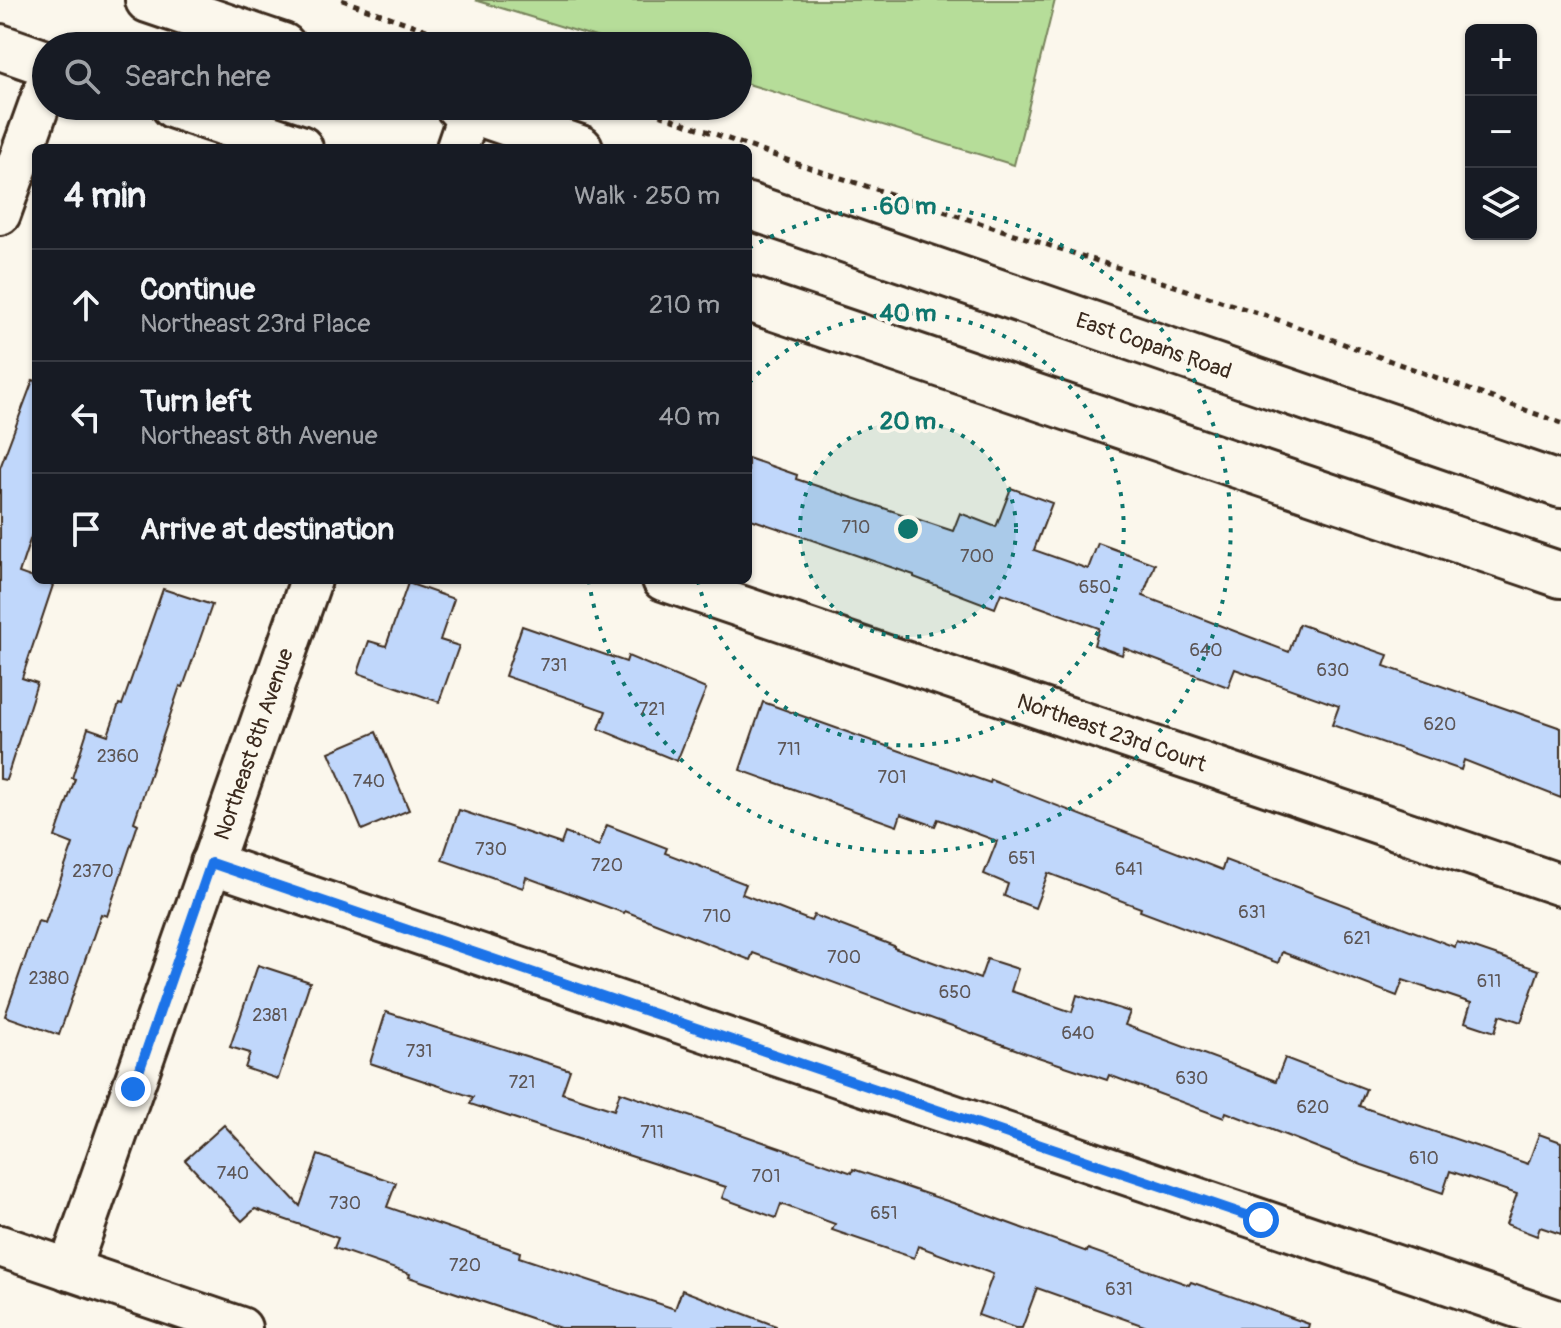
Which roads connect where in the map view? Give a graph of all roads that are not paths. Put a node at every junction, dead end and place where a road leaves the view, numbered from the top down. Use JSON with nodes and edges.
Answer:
{"nodes":[{"id":1,"x":148,"y":0,"type":"edge"},
{"id":2,"x":242,"y":32,"type":"edge"},
{"id":3,"x":0,"y":47,"type":"edge"},
{"id":4,"x":32,"y":58,"type":"edge"},
{"id":5,"x":34,"y":120,"type":"edge"},
{"id":6,"x":216,"y":120,"type":"edge"},
{"id":7,"x":462,"y":121,"type":"edge"},
{"id":8,"x":288,"y":144,"type":"edge"},
{"id":9,"x":563,"y":144,"type":"edge"},
{"id":10,"x":752,"y":207,"type":"edge"},
{"id":11,"x":0,"y":214,"type":"edge"},
{"id":12,"x":752,"y":300,"type":"edge"},
{"id":13,"x":1561,"y":485,"type":"edge"},
{"id":14,"x":1561,"y":575,"type":"edge"},
{"id":15,"x":310,"y":584,"type":"edge"},
{"id":16,"x":675,"y":584,"type":"edge"},
{"id":17,"x":211,"y":863,"type":"junction"},
{"id":18,"x":1561,"y":885,"type":"edge"},
{"id":19,"x":0,"y":1246,"type":"edge"},
{"id":20,"x":69,"y":1270,"type":"junction"},
{"id":21,"x":1561,"y":1322,"type":"edge"},
{"id":22,"x":241,"y":1328,"type":"edge"}],
"edges":[{"from":1,"to":2,"type":"main road"},
{"from":3,"to":4,"type":"main road"},
{"from":5,"to":11,"type":"street"},
{"from":6,"to":8,"type":"main road"},
{"from":7,"to":9,"type":"main road"},
{"from":10,"to":13,"type":"main road","name":"East Copans Road"},
{"from":12,"to":14,"type":"main road"},
{"from":15,"to":17,"type":"street","name":"Northeast 8th Avenue"},
{"from":16,"to":18,"type":"street","name":"Northeast 23rd Court"},
{"from":17,"to":20,"type":"street","name":"Northeast 8th Avenue"},
{"from":17,"to":21,"type":"street"},
{"from":19,"to":20,"type":"street"},
{"from":20,"to":22,"type":"street"}]}
